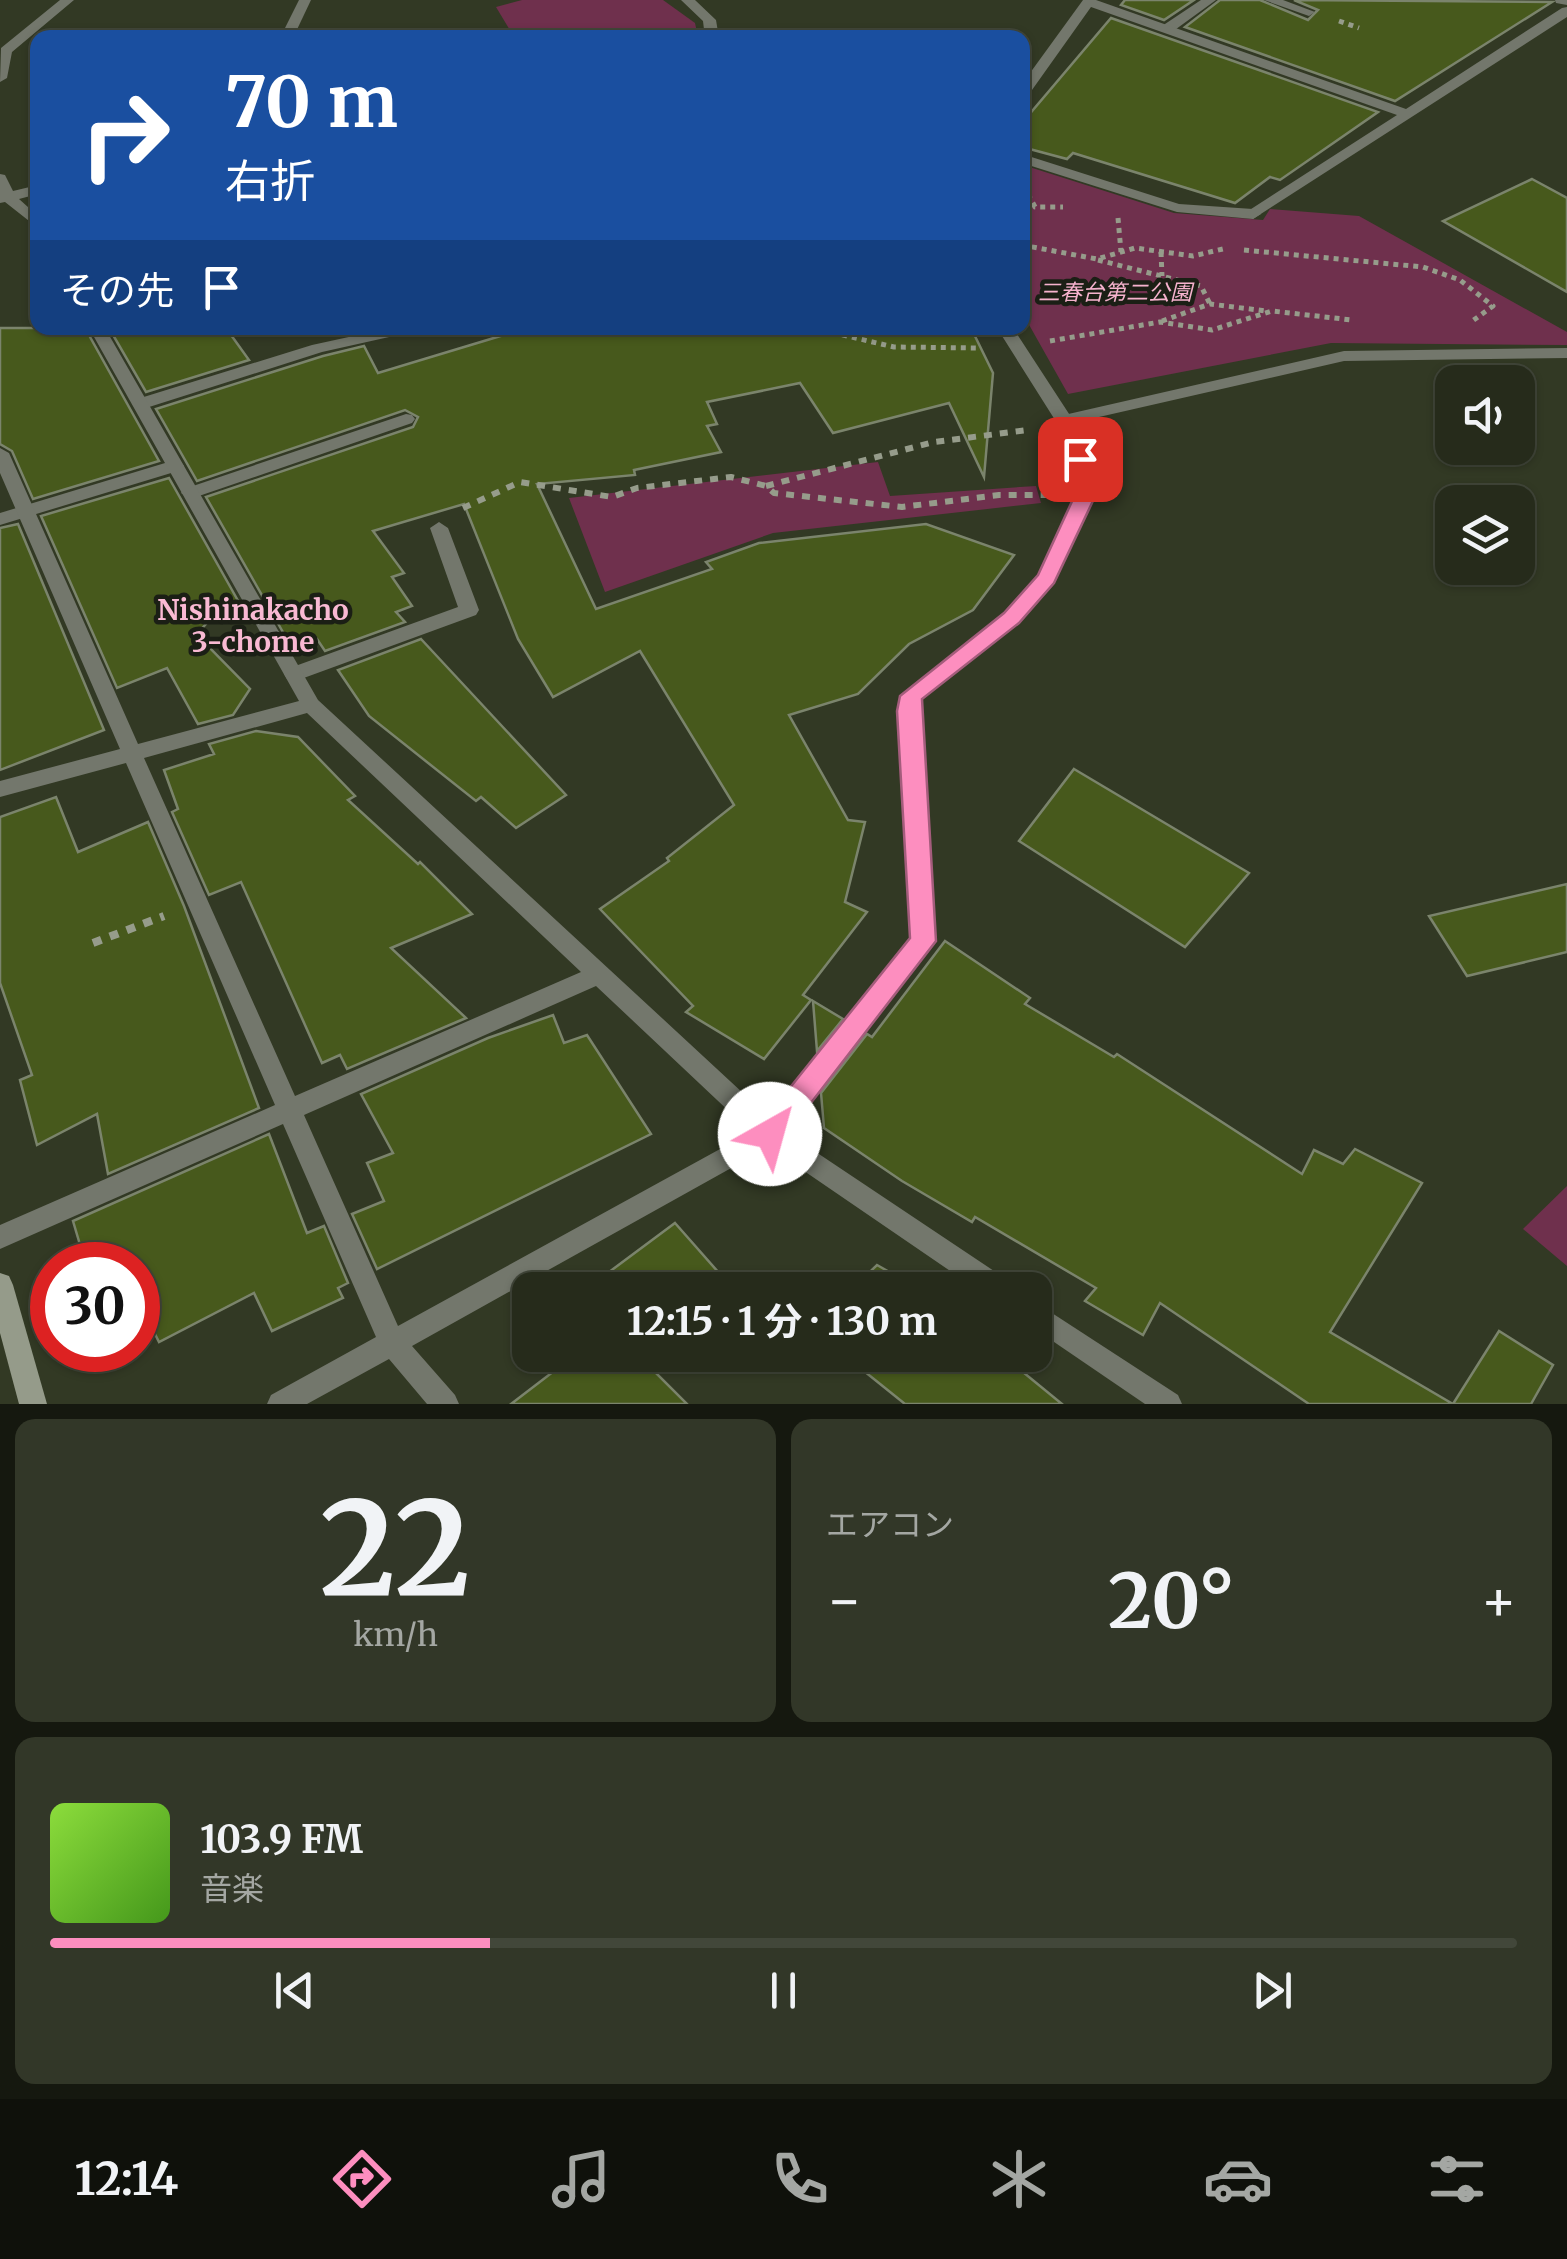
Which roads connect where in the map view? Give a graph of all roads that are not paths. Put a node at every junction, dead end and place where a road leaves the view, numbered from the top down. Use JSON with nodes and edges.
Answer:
{"nodes":[{"id":1,"x":68,"y":0,"type":"edge"},
{"id":2,"x":305,"y":0,"type":"edge"},
{"id":3,"x":687,"y":0,"type":"edge"},
{"id":4,"x":1210,"y":0,"type":"edge"},
{"id":5,"x":1270,"y":0,"type":"edge"},
{"id":6,"x":1089,"y":1,"type":"edge"},
{"id":7,"x":1567,"y":11,"type":"edge"},
{"id":8,"x":1309,"y":12,"type":"dead end"},
{"id":9,"x":1167,"y":29,"type":"junction"},
{"id":10,"x":290,"y":30,"type":"edge"},
{"id":11,"x":711,"y":30,"type":"edge"},
{"id":12,"x":5,"y":43,"type":"edge"},
{"id":13,"x":0,"y":78,"type":"edge"},
{"id":14,"x":1030,"y":83,"type":"edge"},
{"id":15,"x":1408,"y":114,"type":"junction"},
{"id":16,"x":1030,"y":161,"type":"edge"},
{"id":17,"x":0,"y":178,"type":"edge"},
{"id":18,"x":30,"y":191,"type":"edge"},
{"id":19,"x":4,"y":198,"type":"edge"},
{"id":20,"x":30,"y":218,"type":"edge"},
{"id":21,"x":100,"y":335,"type":"edge"},
{"id":22,"x":378,"y":335,"type":"edge"},
{"id":23,"x":1011,"y":337,"type":"edge"},
{"id":24,"x":1567,"y":352,"type":"edge"},
{"id":25,"x":140,"y":404,"type":"junction"},
{"id":26,"x":406,"y":419,"type":"dead end"},
{"id":27,"x":1066,"y":424,"type":"junction"},
{"id":28,"x":0,"y":453,"type":"edge"},
{"id":29,"x":175,"y":466,"type":"junction"},
{"id":30,"x":190,"y":493,"type":"junction"},
{"id":31,"x":26,"y":512,"type":"junction"},
{"id":32,"x":0,"y":519,"type":"edge"},
{"id":33,"x":439,"y":528,"type":"road end"},
{"id":34,"x":294,"y":674,"type":"junction"},
{"id":35,"x":311,"y":705,"type":"junction"},
{"id":36,"x":133,"y":755,"type":"junction"},
{"id":37,"x":0,"y":790,"type":"edge"},
{"id":38,"x":599,"y":974,"type":"junction"},
{"id":39,"x":288,"y":1108,"type":"junction"},
{"id":40,"x":770,"y":1134,"type":"junction"},
{"id":41,"x":0,"y":1238,"type":"edge"},
{"id":42,"x":973,"y":1272,"type":"edge"},
{"id":43,"x":0,"y":1285,"type":"edge"},
{"id":44,"x":1052,"y":1326,"type":"edge"},
{"id":45,"x":392,"y":1343,"type":"junction"},
{"id":46,"x":1157,"y":1402,"type":"edge"},
{"id":47,"x":33,"y":1404,"type":"edge"},
{"id":48,"x":281,"y":1404,"type":"edge"},
{"id":49,"x":445,"y":1404,"type":"edge"}],
"edges":[{"from":1,"to":12,"type":"street"},
{"from":2,"to":10,"type":"street"},
{"from":3,"to":11,"type":"street"},
{"from":4,"to":9,"type":"street"},
{"from":5,"to":8,"type":"street"},
{"from":6,"to":9,"type":"street"},
{"from":6,"to":14,"type":"street"},
{"from":7,"to":15,"type":"street"},
{"from":9,"to":15,"type":"street"},
{"from":12,"to":13,"type":"street"},
{"from":15,"to":16,"type":"street"},
{"from":17,"to":19,"type":"street"},
{"from":18,"to":19,"type":"street"},
{"from":19,"to":20,"type":"street"},
{"from":21,"to":25,"type":"street"},
{"from":22,"to":25,"type":"street"},
{"from":23,"to":27,"type":"street"},
{"from":24,"to":27,"type":"street"},
{"from":25,"to":29,"type":"street"},
{"from":26,"to":30,"type":"street"},
{"from":27,"to":40,"type":"street"},
{"from":28,"to":31,"type":"street"},
{"from":29,"to":30,"type":"street"},
{"from":29,"to":31,"type":"street"},
{"from":30,"to":34,"type":"street"},
{"from":31,"to":32,"type":"street"},
{"from":31,"to":36,"type":"street"},
{"from":33,"to":34,"type":"street"},
{"from":34,"to":35,"type":"street"},
{"from":35,"to":36,"type":"street"},
{"from":35,"to":38,"type":"street"},
{"from":36,"to":37,"type":"street"},
{"from":36,"to":39,"type":"street"},
{"from":38,"to":39,"type":"street"},
{"from":38,"to":40,"type":"street"},
{"from":39,"to":41,"type":"street"},
{"from":39,"to":45,"type":"street"},
{"from":40,"to":42,"type":"street"},
{"from":40,"to":45,"type":"street"},
{"from":43,"to":47,"type":"main road"},
{"from":44,"to":46,"type":"street"},
{"from":45,"to":48,"type":"street"},
{"from":45,"to":49,"type":"street"}]}
